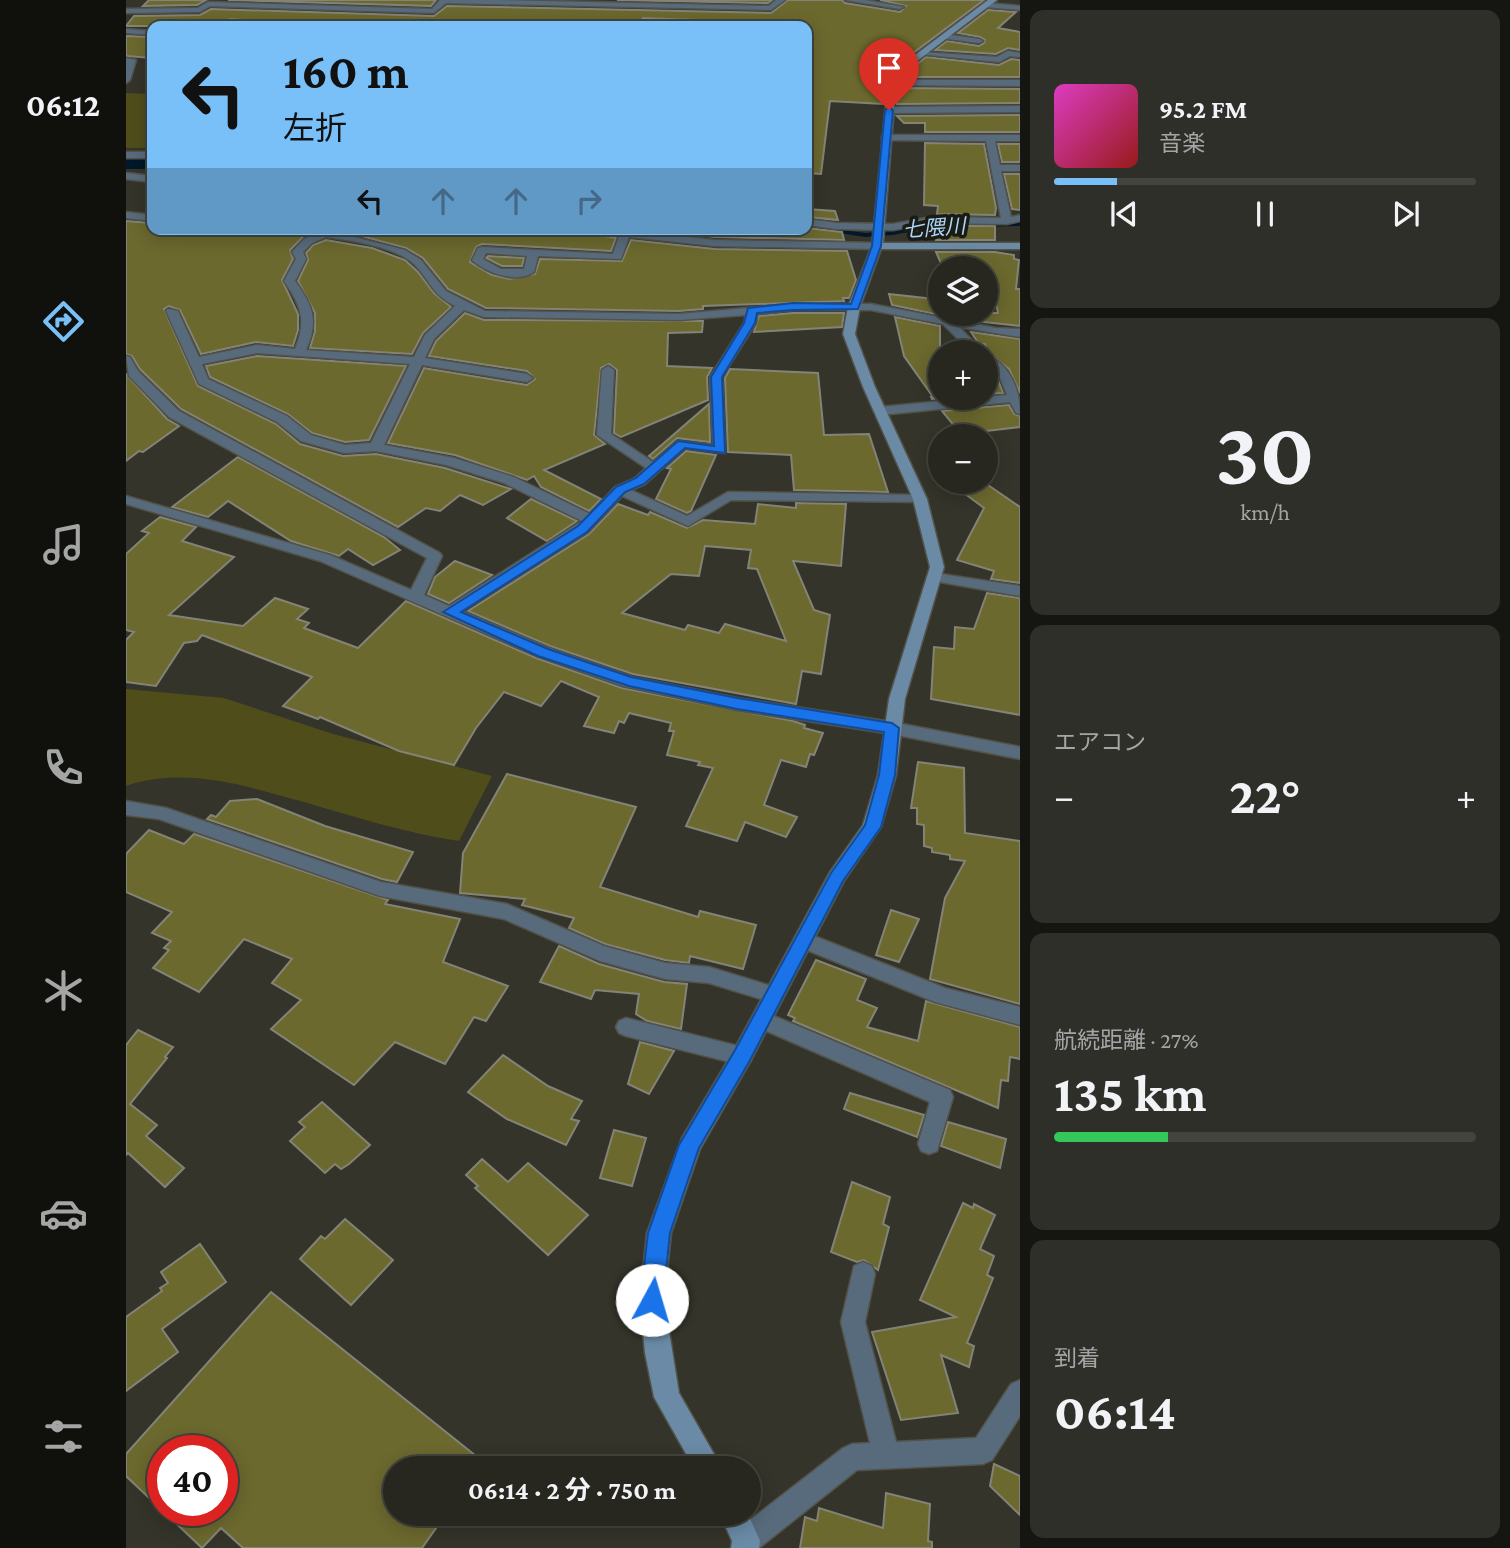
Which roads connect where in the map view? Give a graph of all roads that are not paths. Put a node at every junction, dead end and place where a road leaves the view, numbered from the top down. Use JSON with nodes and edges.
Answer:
{"nodes":[{"id":1,"x":166,"y":0,"type":"edge"},
{"id":2,"x":391,"y":0,"type":"edge"},
{"id":3,"x":781,"y":0,"type":"edge"},
{"id":4,"x":849,"y":0,"type":"edge"},
{"id":5,"x":444,"y":1,"type":"edge"},
{"id":6,"x":608,"y":1,"type":"edge"},
{"id":7,"x":536,"y":2,"type":"edge"},
{"id":8,"x":990,"y":2,"type":"edge"},
{"id":9,"x":900,"y":7,"type":"dead end"},
{"id":10,"x":1020,"y":8,"type":"edge"},
{"id":11,"x":156,"y":9,"type":"junction"},
{"id":12,"x":384,"y":10,"type":"junction"},
{"id":13,"x":126,"y":11,"type":"edge"},
{"id":14,"x":126,"y":31,"type":"edge"},
{"id":15,"x":147,"y":33,"type":"edge"},
{"id":16,"x":944,"y":36,"type":"junction"},
{"id":17,"x":979,"y":41,"type":"dead end"},
{"id":18,"x":922,"y":54,"type":"junction"},
{"id":19,"x":1020,"y":55,"type":"edge"},
{"id":20,"x":126,"y":60,"type":"edge"},
{"id":21,"x":126,"y":80,"type":"edge"},
{"id":22,"x":892,"y":83,"type":"junction"},
{"id":23,"x":1020,"y":83,"type":"edge"},
{"id":24,"x":1020,"y":109,"type":"edge"},
{"id":25,"x":889,"y":110,"type":"junction"},
{"id":26,"x":885,"y":138,"type":"junction"},
{"id":27,"x":990,"y":138,"type":"junction"},
{"id":28,"x":1020,"y":138,"type":"edge"},
{"id":29,"x":126,"y":155,"type":"edge"},
{"id":30,"x":147,"y":156,"type":"edge"},
{"id":31,"x":996,"y":168,"type":"junction"},
{"id":32,"x":1020,"y":168,"type":"edge"},
{"id":33,"x":126,"y":176,"type":"edge"},
{"id":34,"x":147,"y":178,"type":"edge"},
{"id":35,"x":126,"y":215,"type":"edge"},
{"id":36,"x":147,"y":217,"type":"edge"},
{"id":37,"x":1020,"y":218,"type":"edge"},
{"id":38,"x":1007,"y":221,"type":"junction"},
{"id":39,"x":812,"y":223,"type":"edge"},
{"id":40,"x":322,"y":235,"type":"edge"},
{"id":41,"x":335,"y":235,"type":"edge"},
{"id":42,"x":625,"y":235,"type":"edge"},
{"id":43,"x":635,"y":235,"type":"edge"},
{"id":44,"x":877,"y":236,"type":"junction"},
{"id":45,"x":1020,"y":246,"type":"edge"},
{"id":46,"x":533,"y":252,"type":"junction"},
{"id":47,"x":462,"y":306,"type":"junction"},
{"id":48,"x":855,"y":307,"type":"junction"},
{"id":49,"x":752,"y":310,"type":"junction"},
{"id":50,"x":172,"y":311,"type":"dead end"},
{"id":51,"x":928,"y":318,"type":"edge"},
{"id":52,"x":951,"y":326,"type":"edge"},
{"id":53,"x":969,"y":326,"type":"edge"},
{"id":54,"x":1020,"y":333,"type":"edge"},
{"id":55,"x":966,"y":340,"type":"edge"},
{"id":56,"x":299,"y":353,"type":"junction"},
{"id":57,"x":126,"y":360,"type":"edge"},
{"id":58,"x":418,"y":361,"type":"junction"},
{"id":59,"x":194,"y":362,"type":"junction"},
{"id":60,"x":608,"y":370,"type":"dead end"},
{"id":61,"x":998,"y":370,"type":"edge"},
{"id":62,"x":527,"y":378,"type":"dead end"},
{"id":63,"x":1017,"y":404,"type":"edge"},
{"id":64,"x":880,"y":411,"type":"junction"},
{"id":65,"x":376,"y":447,"type":"junction"},
{"id":66,"x":654,"y":468,"type":"junction"},
{"id":67,"x":621,"y":490,"type":"junction"},
{"id":68,"x":920,"y":499,"type":"junction"},
{"id":69,"x":126,"y":500,"type":"edge"},
{"id":70,"x":591,"y":520,"type":"junction"},
{"id":71,"x":934,"y":577,"type":"junction"},
{"id":72,"x":1020,"y":592,"type":"edge"},
{"id":73,"x":416,"y":596,"type":"junction"},
{"id":74,"x":450,"y":612,"type":"junction"},
{"id":75,"x":892,"y":728,"type":"junction"},
{"id":76,"x":1020,"y":753,"type":"edge"},
{"id":77,"x":126,"y":808,"type":"edge"},
{"id":78,"x":804,"y":940,"type":"junction"},
{"id":79,"x":774,"y":995,"type":"junction"},
{"id":80,"x":1020,"y":1016,"type":"edge"},
{"id":81,"x":762,"y":1020,"type":"junction"},
{"id":82,"x":626,"y":1027,"type":"dead end"},
{"id":83,"x":742,"y":1056,"type":"junction"},
{"id":84,"x":929,"y":1144,"type":"dead end"},
{"id":85,"x":863,"y":1275,"type":"dead end"},
{"id":86,"x":1020,"y":1393,"type":"edge"},
{"id":87,"x":886,"y":1455,"type":"junction"},
{"id":88,"x":702,"y":1456,"type":"edge"},
{"id":89,"x":738,"y":1526,"type":"edge"},
{"id":90,"x":745,"y":1545,"type":"edge"}],
"edges":[{"from":1,"to":11,"type":"street"},
{"from":2,"to":12,"type":"street"},
{"from":3,"to":6,"type":"street"},
{"from":4,"to":9,"type":"street"},
{"from":5,"to":7,"type":"street"},
{"from":5,"to":12,"type":"street"},
{"from":6,"to":7,"type":"street"},
{"from":8,"to":10,"type":"street"},
{"from":8,"to":16,"type":"street"},
{"from":11,"to":12,"type":"street"},
{"from":11,"to":13,"type":"street"},
{"from":14,"to":15,"type":"street"},
{"from":16,"to":17,"type":"street"},
{"from":16,"to":18,"type":"street"},
{"from":18,"to":19,"type":"street"},
{"from":18,"to":22,"type":"street"},
{"from":20,"to":21,"type":"street"},
{"from":22,"to":23,"type":"street"},
{"from":22,"to":25,"type":"street"},
{"from":24,"to":25,"type":"street"},
{"from":25,"to":26,"type":"street"},
{"from":26,"to":27,"type":"street"},
{"from":26,"to":44,"type":"street"},
{"from":27,"to":28,"type":"street"},
{"from":27,"to":31,"type":"street"},
{"from":29,"to":30,"type":"street"},
{"from":31,"to":32,"type":"street"},
{"from":31,"to":38,"type":"street"},
{"from":33,"to":34,"type":"street"},
{"from":35,"to":36,"type":"street"},
{"from":37,"to":38,"type":"street"},
{"from":38,"to":44,"type":"street"},
{"from":39,"to":44,"type":"street"},
{"from":40,"to":56,"type":"street"},
{"from":41,"to":47,"type":"street"},
{"from":42,"to":46,"type":"street"},
{"from":43,"to":44,"type":"street"},
{"from":44,"to":45,"type":"street"},
{"from":44,"to":48,"type":"street"},
{"from":46,"to":46,"type":"street"},
{"from":47,"to":49,"type":"street"},
{"from":47,"to":58,"type":"street"},
{"from":48,"to":49,"type":"street"},
{"from":48,"to":51,"type":"street"},
{"from":48,"to":64,"type":"street"},
{"from":49,"to":66,"type":"street"},
{"from":50,"to":59,"type":"street"},
{"from":52,"to":55,"type":"street"},
{"from":53,"to":54,"type":"street"},
{"from":56,"to":58,"type":"street"},
{"from":56,"to":59,"type":"street"},
{"from":57,"to":73,"type":"street"},
{"from":58,"to":62,"type":"street"},
{"from":58,"to":65,"type":"street"},
{"from":59,"to":65,"type":"street"},
{"from":60,"to":66,"type":"street"},
{"from":61,"to":63,"type":"street"},
{"from":63,"to":64,"type":"street"},
{"from":64,"to":68,"type":"street"},
{"from":65,"to":70,"type":"street"},
{"from":66,"to":67,"type":"street"},
{"from":67,"to":68,"type":"street"},
{"from":67,"to":70,"type":"street"},
{"from":68,"to":71,"type":"street"},
{"from":69,"to":73,"type":"street"},
{"from":70,"to":74,"type":"street"},
{"from":71,"to":72,"type":"street"},
{"from":71,"to":75,"type":"street"},
{"from":73,"to":74,"type":"street"},
{"from":74,"to":75,"type":"street"},
{"from":75,"to":76,"type":"street"},
{"from":75,"to":78,"type":"street"},
{"from":77,"to":79,"type":"street"},
{"from":78,"to":79,"type":"street"},
{"from":78,"to":80,"type":"street"},
{"from":79,"to":81,"type":"street"},
{"from":81,"to":83,"type":"street"},
{"from":81,"to":84,"type":"street"},
{"from":82,"to":83,"type":"street"},
{"from":83,"to":88,"type":"street"},
{"from":85,"to":87,"type":"street"},
{"from":86,"to":87,"type":"street"},
{"from":87,"to":90,"type":"street"},
{"from":89,"to":90,"type":"street"}]}
